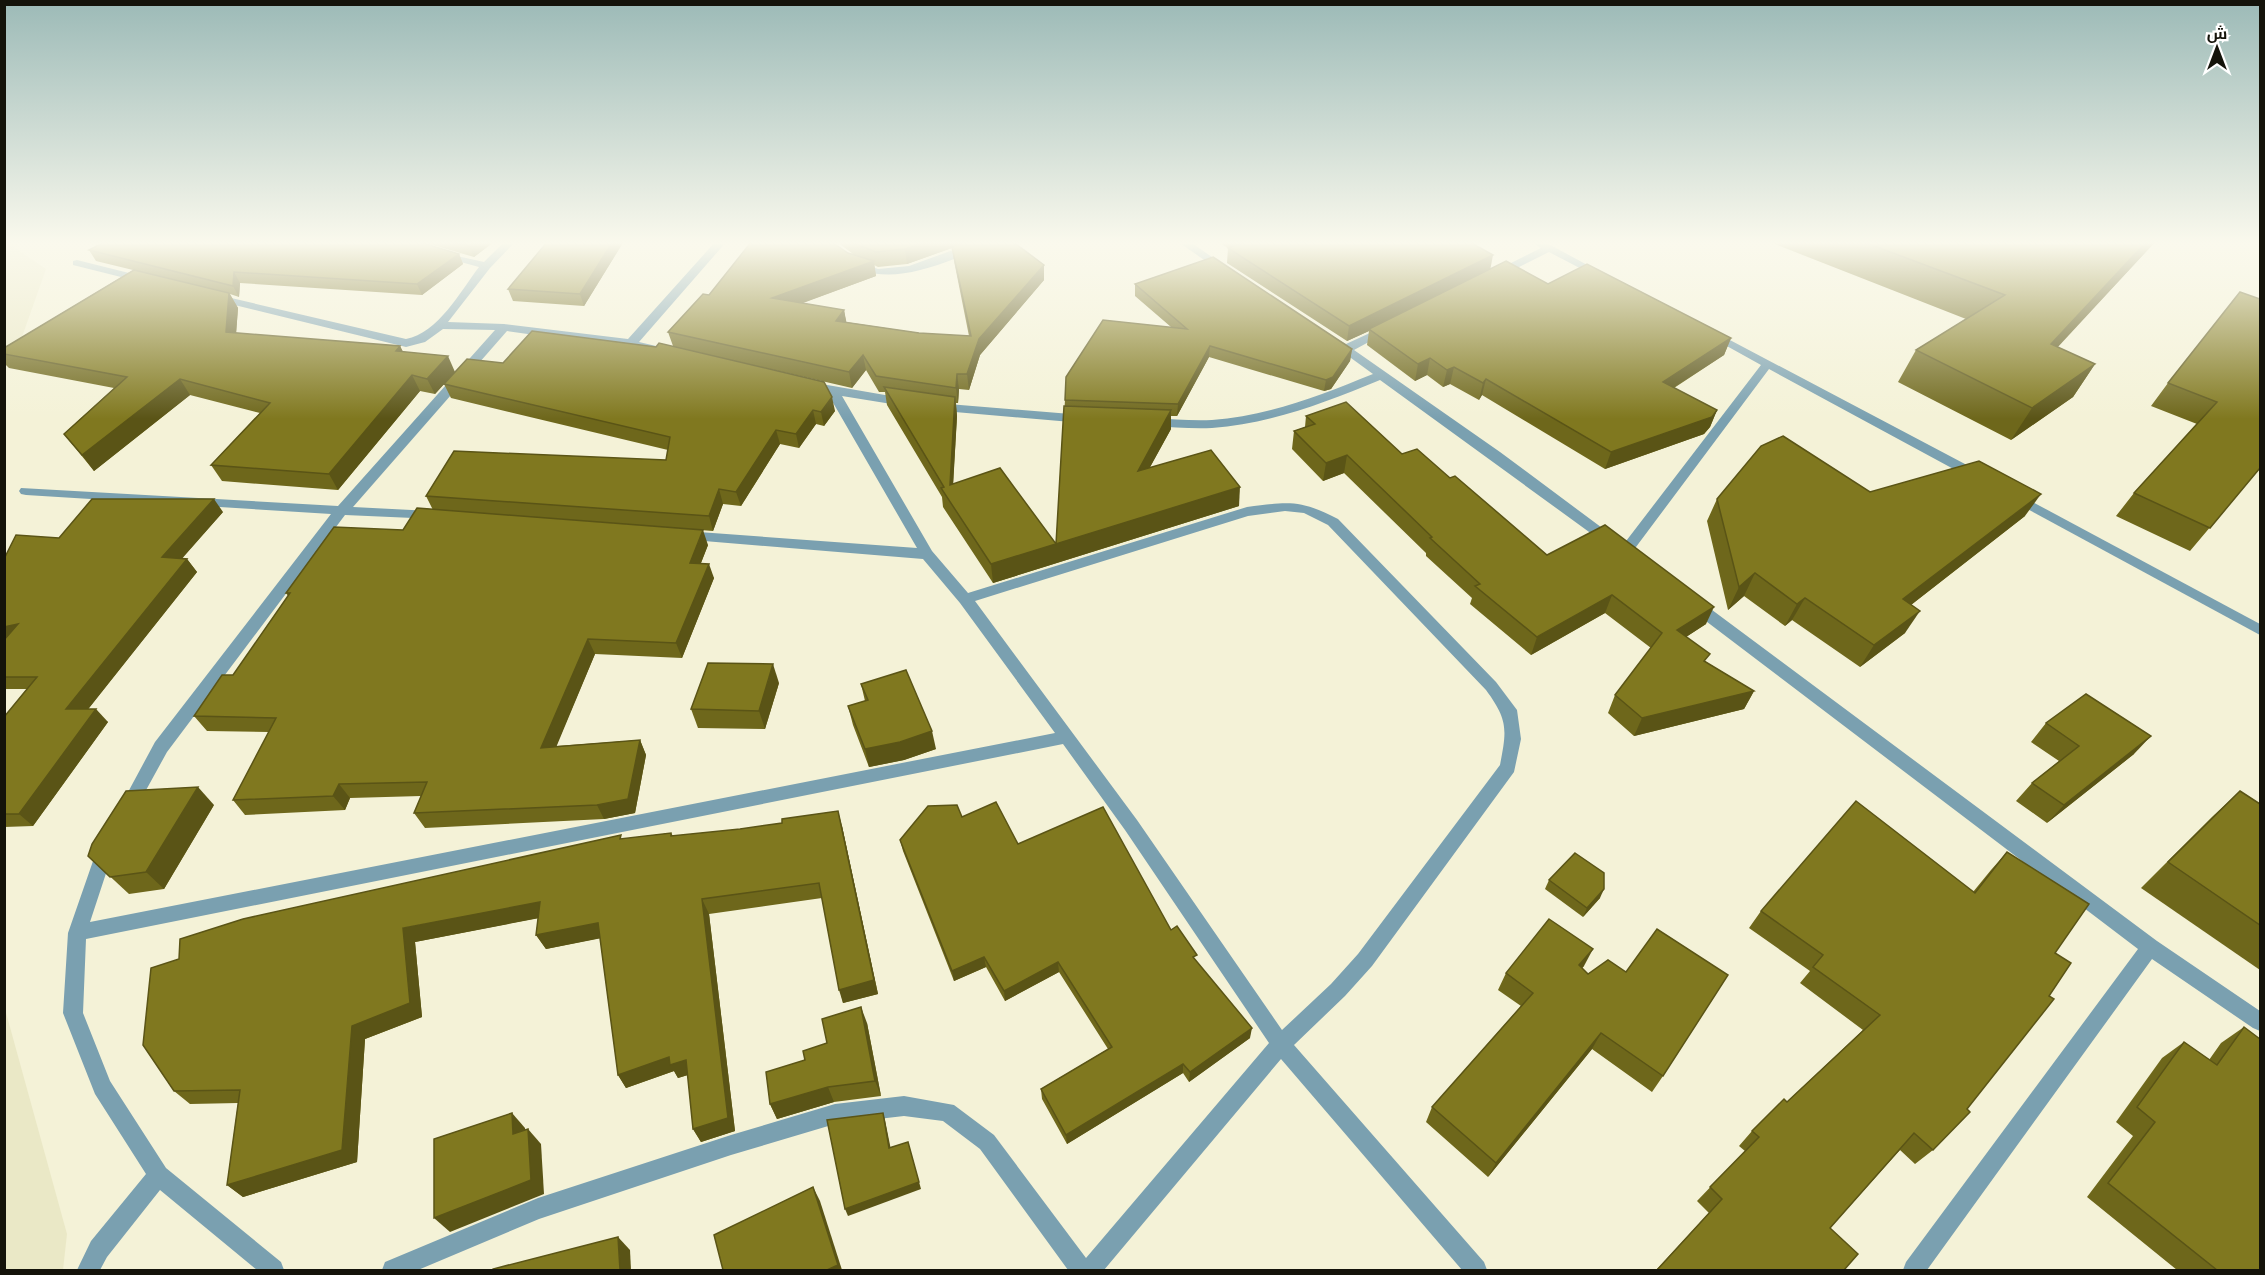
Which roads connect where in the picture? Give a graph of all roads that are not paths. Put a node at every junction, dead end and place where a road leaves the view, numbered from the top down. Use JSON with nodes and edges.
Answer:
{"nodes":[{"id":1,"x":229,"y":300,"type":"edge"},
{"id":2,"x":459,"y":300,"type":"edge"},
{"id":3,"x":669,"y":300,"type":"edge"},
{"id":4,"x":1399,"y":322,"type":"edge"},
{"id":5,"x":440,"y":325,"type":"junction"},
{"id":6,"x":1695,"y":325,"type":"edge"},
{"id":7,"x":504,"y":327,"type":"junction"},
{"id":8,"x":1326,"y":336,"type":"edge"},
{"id":9,"x":631,"y":344,"type":"junction"},
{"id":10,"x":1346,"y":349,"type":"junction"},
{"id":11,"x":665,"y":351,"type":"edge"},
{"id":12,"x":1768,"y":363,"type":"junction"},
{"id":13,"x":1381,"y":375,"type":"junction"},
{"id":14,"x":799,"y":383,"type":"edge"},
{"id":15,"x":833,"y":391,"type":"junction"},
{"id":16,"x":1100,"y":420,"type":"edge"},
{"id":17,"x":1144,"y":422,"type":"edge"},
{"id":18,"x":26,"y":491,"type":"dead end"},
{"id":19,"x":342,"y":510,"type":"junction"},
{"id":20,"x":449,"y":518,"type":"edge"},
{"id":21,"x":676,"y":535,"type":"edge"},
{"id":22,"x":927,"y":554,"type":"junction"},
{"id":23,"x":1682,"y":596,"type":"edge"},
{"id":24,"x":965,"y":599,"type":"junction"},
{"id":25,"x":2260,"y":630,"type":"edge"},
{"id":26,"x":1067,"y":737,"type":"junction"},
{"id":27,"x":77,"y":933,"type":"junction"},
{"id":28,"x":2150,"y":947,"type":"junction"},
{"id":29,"x":2260,"y":1022,"type":"edge"},
{"id":30,"x":1281,"y":1044,"type":"junction"},
{"id":31,"x":159,"y":1175,"type":"junction"},
{"id":32,"x":88,"y":1270,"type":"edge"},
{"id":33,"x":273,"y":1270,"type":"edge"},
{"id":34,"x":393,"y":1270,"type":"edge"},
{"id":35,"x":1081,"y":1270,"type":"edge"},
{"id":36,"x":1090,"y":1270,"type":"edge"},
{"id":37,"x":1476,"y":1270,"type":"edge"},
{"id":38,"x":1914,"y":1270,"type":"edge"}],
"edges":[{"from":1,"to":5,"type":"street"},
{"from":2,"to":5,"type":"street"},
{"from":3,"to":9,"type":"street"},
{"from":4,"to":10,"type":"street"},
{"from":5,"to":7,"type":"street"},
{"from":6,"to":12,"type":"street"},
{"from":7,"to":9,"type":"street"},
{"from":7,"to":19,"type":"street"},
{"from":8,"to":10,"type":"street"},
{"from":9,"to":11,"type":"street"},
{"from":10,"to":13,"type":"street"},
{"from":12,"to":13,"type":"street"},
{"from":12,"to":25,"type":"street"},
{"from":13,"to":17,"type":"street"},
{"from":14,"to":15,"type":"street"},
{"from":15,"to":16,"type":"street"},
{"from":15,"to":22,"type":"street"},
{"from":18,"to":19,"type":"street"},
{"from":19,"to":20,"type":"street"},
{"from":19,"to":27,"type":"street"},
{"from":21,"to":22,"type":"street"},
{"from":22,"to":24,"type":"street"},
{"from":23,"to":28,"type":"street"},
{"from":24,"to":26,"type":"street"},
{"from":24,"to":30,"type":"street"},
{"from":26,"to":27,"type":"street"},
{"from":26,"to":30,"type":"street"},
{"from":27,"to":31,"type":"street"},
{"from":28,"to":29,"type":"street"},
{"from":28,"to":38,"type":"street"},
{"from":30,"to":36,"type":"street"},
{"from":30,"to":37,"type":"street"},
{"from":31,"to":32,"type":"street"},
{"from":31,"to":33,"type":"street"},
{"from":34,"to":35,"type":"street"}]}
